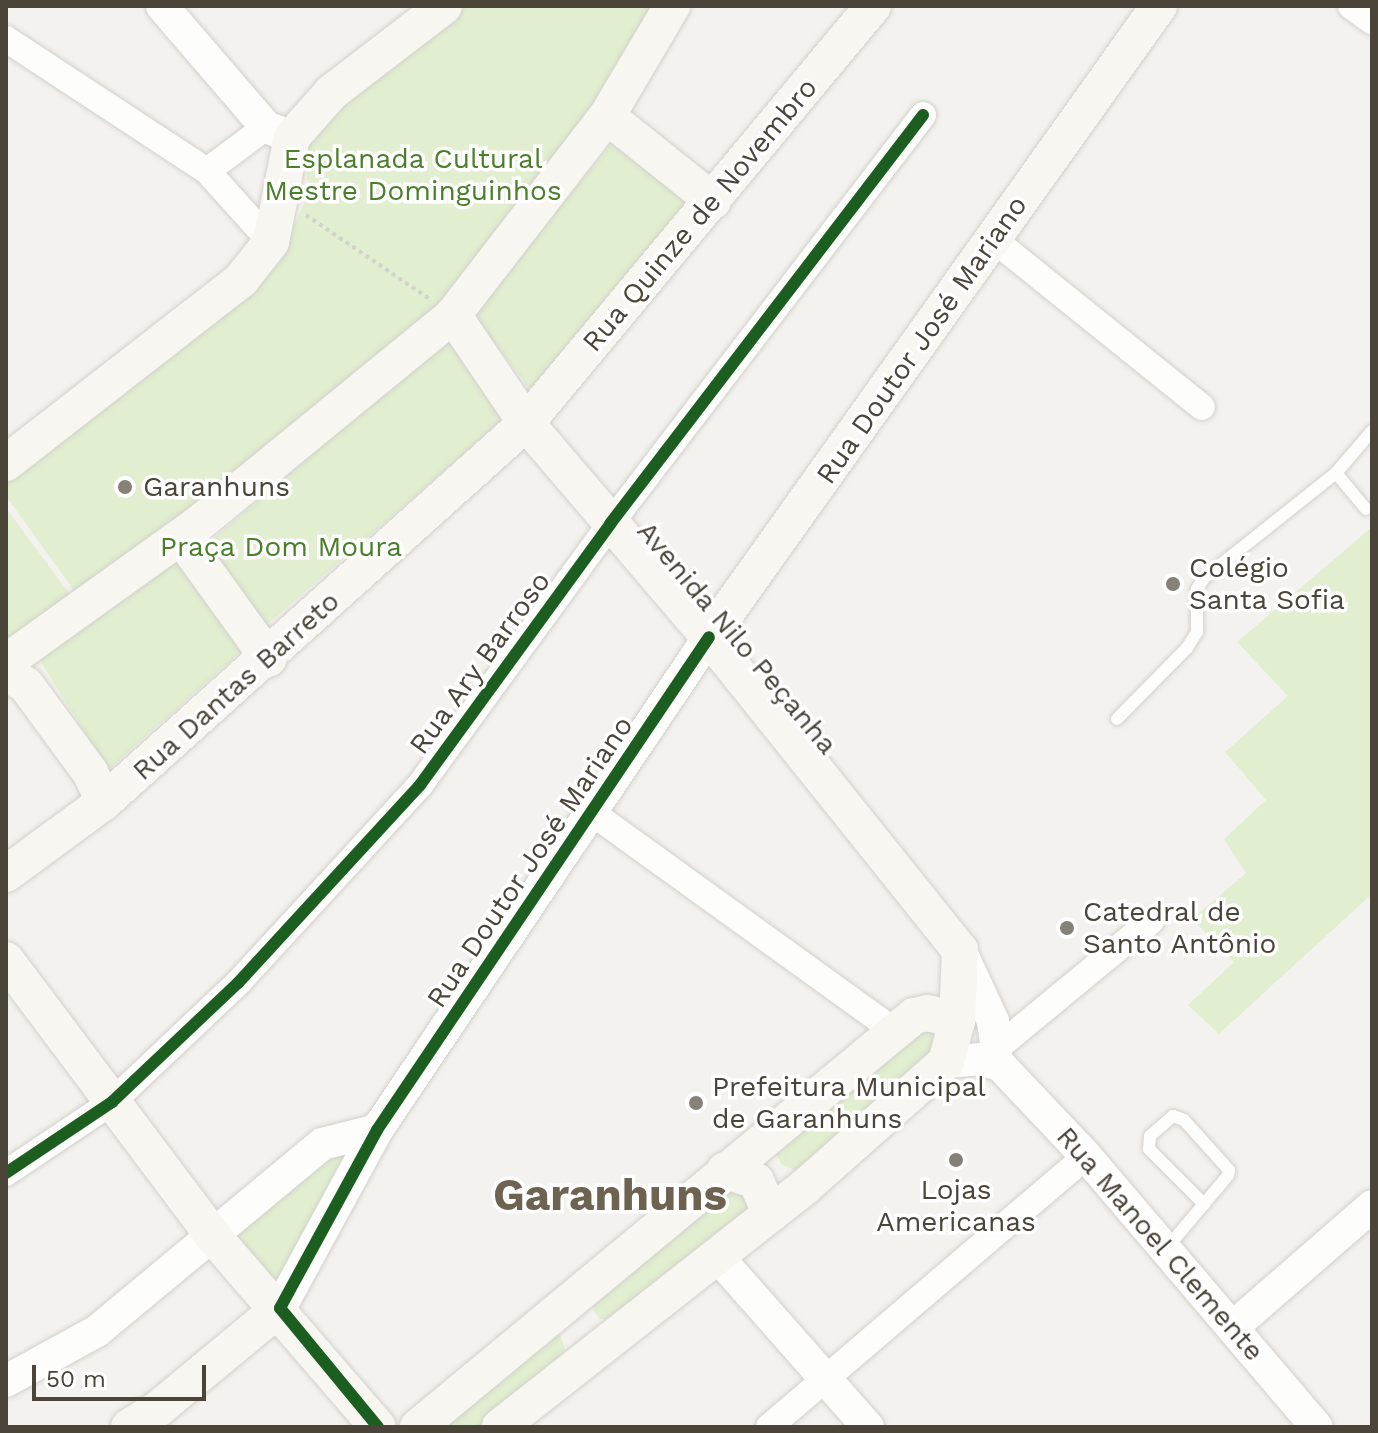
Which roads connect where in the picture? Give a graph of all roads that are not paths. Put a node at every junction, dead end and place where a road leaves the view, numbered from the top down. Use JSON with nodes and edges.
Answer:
{"nodes":[{"id":1,"x":162,"y":6,"type":"edge"},
{"id":2,"x":444,"y":6,"type":"edge"},
{"id":3,"x":672,"y":6,"type":"edge"},
{"id":4,"x":873,"y":6,"type":"edge"},
{"id":5,"x":1159,"y":6,"type":"edge"},
{"id":6,"x":1351,"y":6,"type":"edge"},
{"id":7,"x":1372,"y":21,"type":"edge"},
{"id":8,"x":6,"y":39,"type":"edge"},
{"id":9,"x":923,"y":115,"type":"dead end"},
{"id":10,"x":607,"y":116,"type":"junction"},
{"id":11,"x":279,"y":132,"type":"junction"},
{"id":12,"x":207,"y":171,"type":"junction"},
{"id":13,"x":713,"y":201,"type":"junction"},
{"id":14,"x":993,"y":239,"type":"junction"},
{"id":15,"x":271,"y":242,"type":"junction"},
{"id":16,"x":442,"y":308,"type":"junction"},
{"id":17,"x":1202,"y":407,"type":"dead end"},
{"id":18,"x":526,"y":423,"type":"junction"},
{"id":19,"x":1372,"y":431,"type":"edge"},
{"id":20,"x":6,"y":463,"type":"edge"},
{"id":21,"x":1336,"y":473,"type":"junction"},
{"id":22,"x":1366,"y":509,"type":"dead end"},
{"id":23,"x":610,"y":524,"type":"junction"},
{"id":24,"x":181,"y":537,"type":"junction"},
{"id":25,"x":709,"y":637,"type":"junction"},
{"id":26,"x":269,"y":659,"type":"junction"},
{"id":27,"x":6,"y":662,"type":"edge"},
{"id":28,"x":6,"y":673,"type":"edge"},
{"id":29,"x":1117,"y":719,"type":"dead end"},
{"id":30,"x":104,"y":802,"type":"junction"},
{"id":31,"x":591,"y":812,"type":"junction"},
{"id":32,"x":6,"y":874,"type":"edge"},
{"id":33,"x":1151,"y":921,"type":"dead end"},
{"id":34,"x":960,"y":950,"type":"junction"},
{"id":35,"x":6,"y":960,"type":"edge"},
{"id":36,"x":957,"y":1021,"type":"junction"},
{"id":37,"x":895,"y":1031,"type":"junction"},
{"id":38,"x":999,"y":1056,"type":"junction"},
{"id":39,"x":946,"y":1062,"type":"junction"},
{"id":40,"x":112,"y":1102,"type":"junction"},
{"id":41,"x":383,"y":1121,"type":"junction"},
{"id":42,"x":769,"y":1136,"type":"junction"},
{"id":43,"x":1086,"y":1156,"type":"junction"},
{"id":44,"x":725,"y":1170,"type":"junction"},
{"id":45,"x":6,"y":1173,"type":"edge"},
{"id":46,"x":806,"y":1186,"type":"junction"},
{"id":47,"x":1204,"y":1204,"type":"junction"},
{"id":48,"x":1372,"y":1206,"type":"edge"},
{"id":49,"x":771,"y":1214,"type":"junction"},
{"id":50,"x":213,"y":1236,"type":"junction"},
{"id":51,"x":1166,"y":1249,"type":"junction"},
{"id":52,"x":718,"y":1257,"type":"junction"},
{"id":53,"x":577,"y":1294,"type":"junction"},
{"id":54,"x":272,"y":1308,"type":"junction"},
{"id":55,"x":544,"y":1322,"type":"junction"},
{"id":56,"x":1233,"y":1327,"type":"junction"},
{"id":57,"x":613,"y":1334,"type":"junction"},
{"id":58,"x":576,"y":1364,"type":"junction"},
{"id":59,"x":824,"y":1377,"type":"junction"},
{"id":60,"x":6,"y":1381,"type":"edge"},
{"id":61,"x":129,"y":1427,"type":"edge"},
{"id":62,"x":354,"y":1427,"type":"edge"},
{"id":63,"x":378,"y":1427,"type":"edge"},
{"id":64,"x":418,"y":1427,"type":"edge"},
{"id":65,"x":500,"y":1427,"type":"edge"},
{"id":66,"x":769,"y":1427,"type":"edge"},
{"id":67,"x":868,"y":1427,"type":"edge"},
{"id":68,"x":1317,"y":1427,"type":"edge"}],
"edges":[{"from":1,"to":11,"type":"street"},
{"from":2,"to":11,"type":"main road"},
{"from":3,"to":10,"type":"main road"},
{"from":4,"to":13,"type":"main road","name":"Rua Quinze de Novembro"},
{"from":5,"to":14,"type":"main road","name":"Rua Doutor José Mariano"},
{"from":6,"to":7,"type":"street"},
{"from":8,"to":12,"type":"street"},
{"from":9,"to":23,"type":"street","name":"Rua Ary Barroso"},
{"from":10,"to":13,"type":"main road"},
{"from":10,"to":16,"type":"main road"},
{"from":11,"to":12,"type":"street"},
{"from":11,"to":15,"type":"main road"},
{"from":12,"to":15,"type":"street"},
{"from":13,"to":18,"type":"main road","name":"Rua Quinze de Novembro"},
{"from":14,"to":17,"type":"street"},
{"from":14,"to":25,"type":"main road","name":"Rua Doutor José Mariano"},
{"from":15,"to":20,"type":"main road"},
{"from":16,"to":18,"type":"main road","name":"Avenida Nilo Peçanha"},
{"from":16,"to":24,"type":"main road"},
{"from":18,"to":23,"type":"main road","name":"Avenida Nilo Peçanha"},
{"from":18,"to":26,"type":"main road","name":"Rua Dantas Barreto"},
{"from":19,"to":21,"type":"lane"},
{"from":21,"to":22,"type":"lane"},
{"from":21,"to":29,"type":"lane"},
{"from":23,"to":25,"type":"main road","name":"Avenida Nilo Peçanha"},
{"from":23,"to":40,"type":"street","name":"Rua Ary Barroso"},
{"from":24,"to":26,"type":"main road"},
{"from":24,"to":27,"type":"main road"},
{"from":25,"to":31,"type":"street","name":"Rua Doutor José Mariano"},
{"from":25,"to":34,"type":"main road","name":"Avenida Nilo Peçanha"},
{"from":26,"to":30,"type":"main road","name":"Rua Dantas Barreto"},
{"from":28,"to":30,"type":"main road"},
{"from":30,"to":32,"type":"main road","name":"Rua Dantas Barreto"},
{"from":31,"to":37,"type":"street"},
{"from":31,"to":41,"type":"street","name":"Rua Doutor José Mariano"},
{"from":33,"to":38,"type":"street"},
{"from":34,"to":36,"type":"main road"},
{"from":34,"to":38,"type":"street"},
{"from":35,"to":40,"type":"main road"},
{"from":36,"to":37,"type":"main road"},
{"from":36,"to":38,"type":"street","name":"Rua Manoel Clemente"},
{"from":36,"to":39,"type":"main road"},
{"from":37,"to":42,"type":"main road"},
{"from":38,"to":39,"type":"street"},
{"from":38,"to":43,"type":"street","name":"Rua Manoel Clemente"},
{"from":39,"to":46,"type":"main road"},
{"from":40,"to":45,"type":"street","name":"Rua Ary Barroso"},
{"from":40,"to":50,"type":"main road"},
{"from":41,"to":50,"type":"street"},
{"from":41,"to":54,"type":"street","name":"Rua Doutor José Mariano"},
{"from":42,"to":44,"type":"main road"},
{"from":42,"to":46,"type":"main road"},
{"from":43,"to":51,"type":"street","name":"Rua Manoel Clemente"},
{"from":43,"to":59,"type":"street"},
{"from":44,"to":49,"type":"main road"},
{"from":44,"to":53,"type":"main road"},
{"from":46,"to":49,"type":"main road"},
{"from":47,"to":47,"type":"lane"},
{"from":47,"to":51,"type":"lane"},
{"from":48,"to":56,"type":"street"},
{"from":49,"to":52,"type":"main road"},
{"from":50,"to":54,"type":"main road"},
{"from":50,"to":60,"type":"street"},
{"from":51,"to":56,"type":"street","name":"Rua Manoel Clemente"},
{"from":52,"to":57,"type":"main road"},
{"from":52,"to":59,"type":"street"},
{"from":53,"to":55,"type":"main road"},
{"from":53,"to":57,"type":"main road"},
{"from":54,"to":61,"type":"main road"},
{"from":54,"to":62,"type":"main road"},
{"from":54,"to":63,"type":"main road"},
{"from":55,"to":58,"type":"main road"},
{"from":55,"to":64,"type":"main road"},
{"from":56,"to":68,"type":"street","name":"Rua Manoel Clemente"},
{"from":57,"to":58,"type":"main road"},
{"from":58,"to":65,"type":"main road"},
{"from":59,"to":66,"type":"street"},
{"from":59,"to":67,"type":"street"}]}
